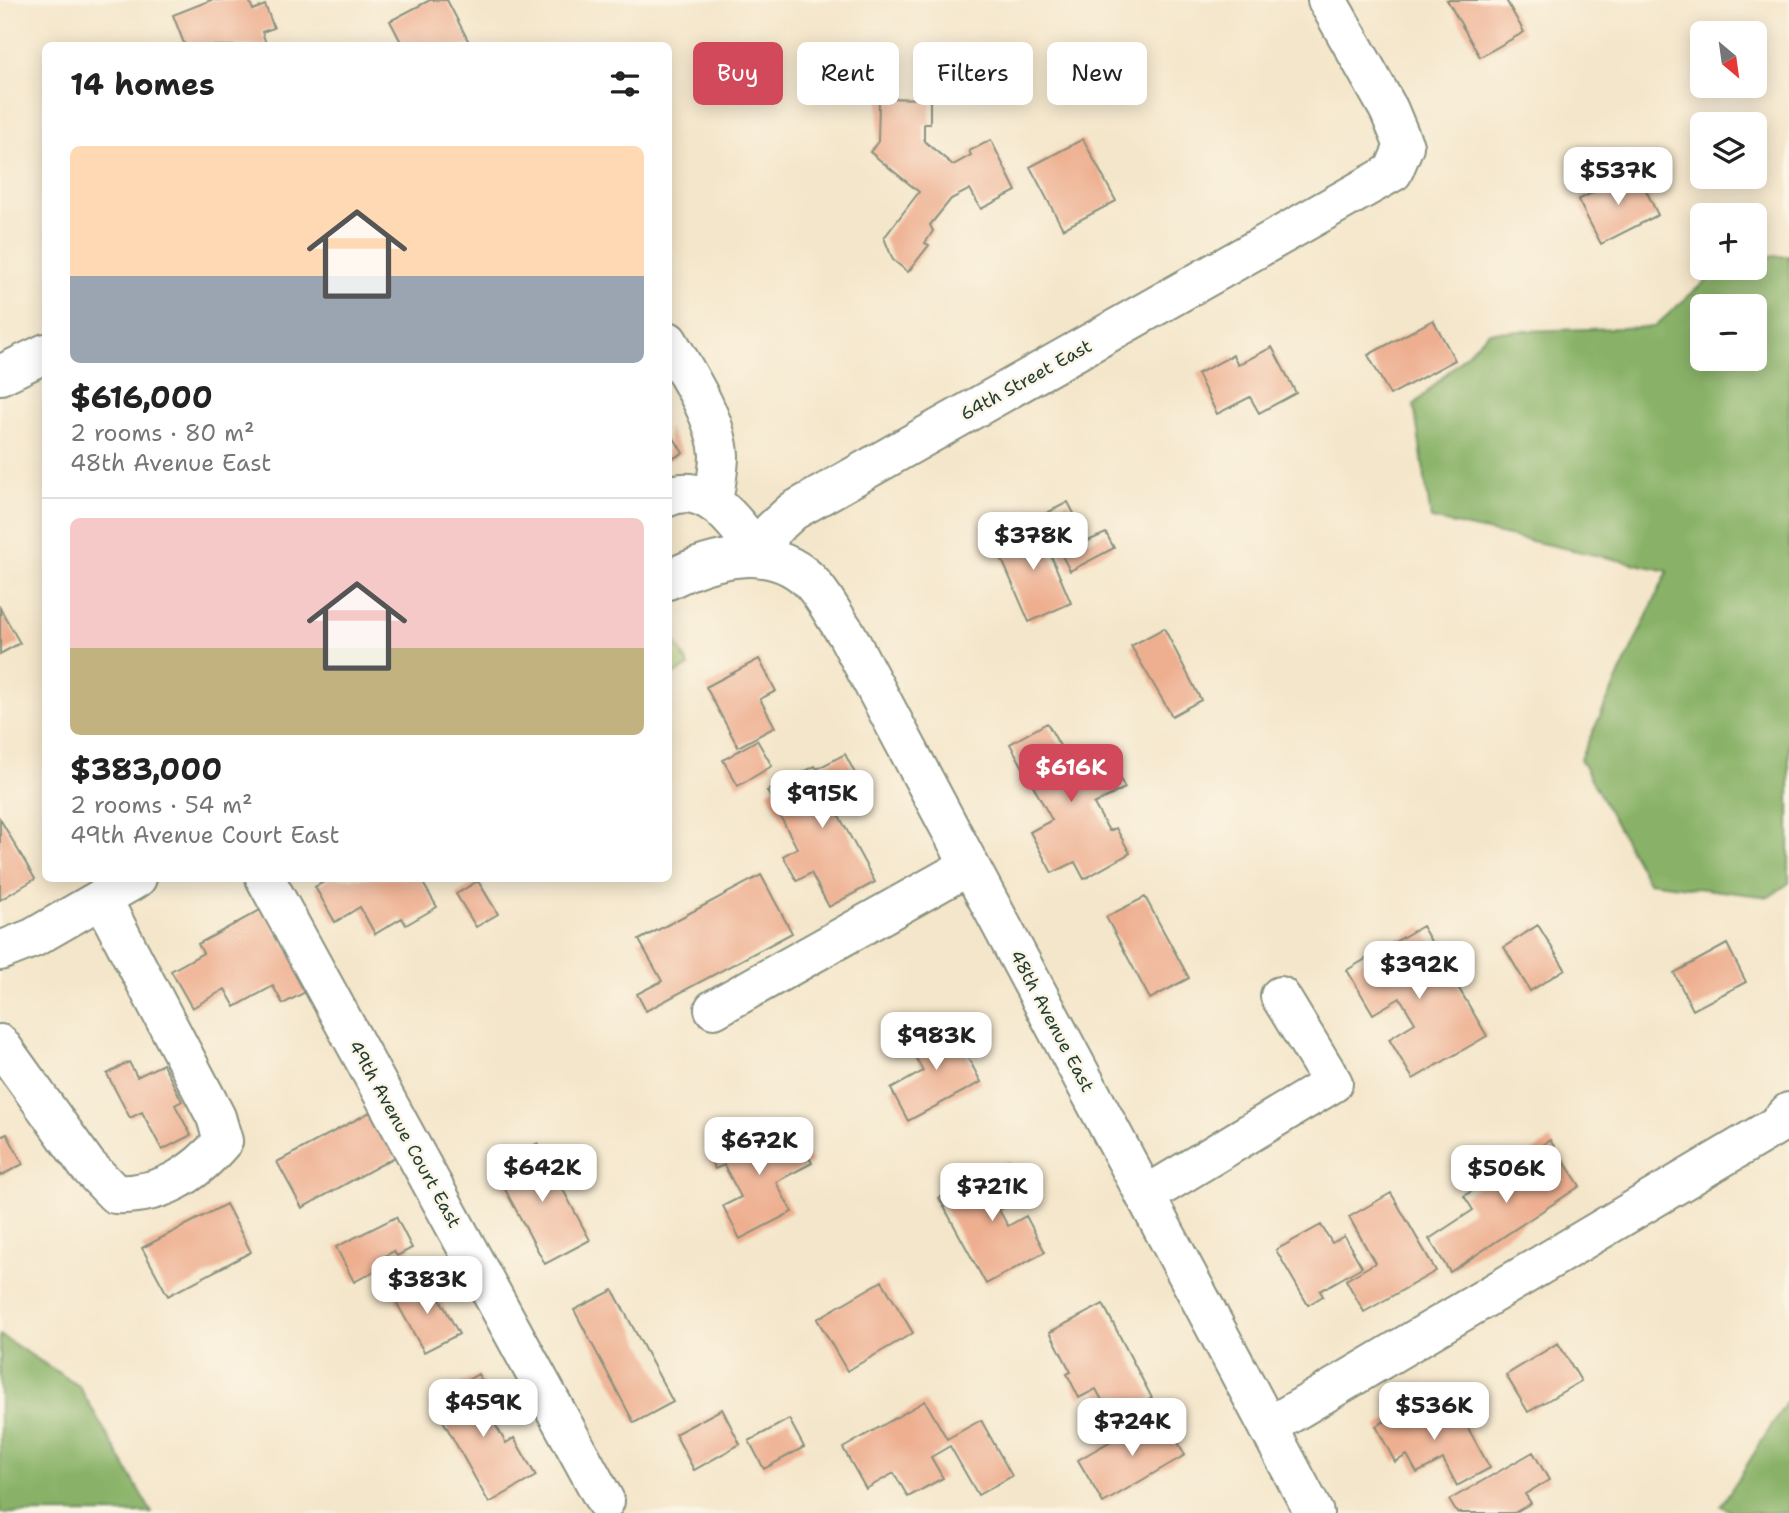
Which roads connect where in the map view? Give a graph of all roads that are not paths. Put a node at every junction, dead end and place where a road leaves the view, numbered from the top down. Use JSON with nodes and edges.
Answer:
{"nodes":[{"id":1,"x":1327,"y":0,"type":"edge"},
{"id":2,"x":672,"y":348,"type":"edge"},
{"id":3,"x":42,"y":355,"type":"edge"},
{"id":4,"x":0,"y":375,"type":"edge"},
{"id":5,"x":672,"y":495,"type":"edge"},
{"id":6,"x":713,"y":503,"type":"junction"},
{"id":7,"x":762,"y":558,"type":"junction"},
{"id":8,"x":672,"y":578,"type":"edge"},
{"id":9,"x":970,"y":866,"type":"junction"},
{"id":10,"x":130,"y":882,"type":"edge"},
{"id":11,"x":267,"y":882,"type":"edge"},
{"id":12,"x":102,"y":899,"type":"junction"},
{"id":13,"x":0,"y":951,"type":"edge"},
{"id":14,"x":1280,"y":996,"type":"dead end"},
{"id":15,"x":714,"y":1009,"type":"dead end"},
{"id":16,"x":0,"y":1044,"type":"edge"},
{"id":17,"x":1789,"y":1112,"type":"edge"},
{"id":18,"x":1145,"y":1196,"type":"junction"},
{"id":19,"x":1268,"y":1427,"type":"junction"},
{"id":20,"x":605,"y":1501,"type":"dead end"},
{"id":21,"x":1314,"y":1513,"type":"edge"}],
"edges":[{"from":1,"to":7,"type":"street","name":"64th Street East"},
{"from":2,"to":6,"type":"street"},
{"from":3,"to":4,"type":"street"},
{"from":5,"to":6,"type":"street"},
{"from":6,"to":7,"type":"street"},
{"from":7,"to":8,"type":"street"},
{"from":7,"to":9,"type":"street","name":"48th Avenue East"},
{"from":9,"to":15,"type":"street"},
{"from":9,"to":18,"type":"street","name":"48th Avenue East"},
{"from":10,"to":12,"type":"street"},
{"from":11,"to":20,"type":"street","name":"49th Avenue Court East"},
{"from":12,"to":13,"type":"street"},
{"from":12,"to":16,"type":"street"},
{"from":14,"to":18,"type":"street"},
{"from":17,"to":19,"type":"street"},
{"from":18,"to":19,"type":"street","name":"48th Avenue East"},
{"from":19,"to":21,"type":"street","name":"48th Avenue East"}]}
